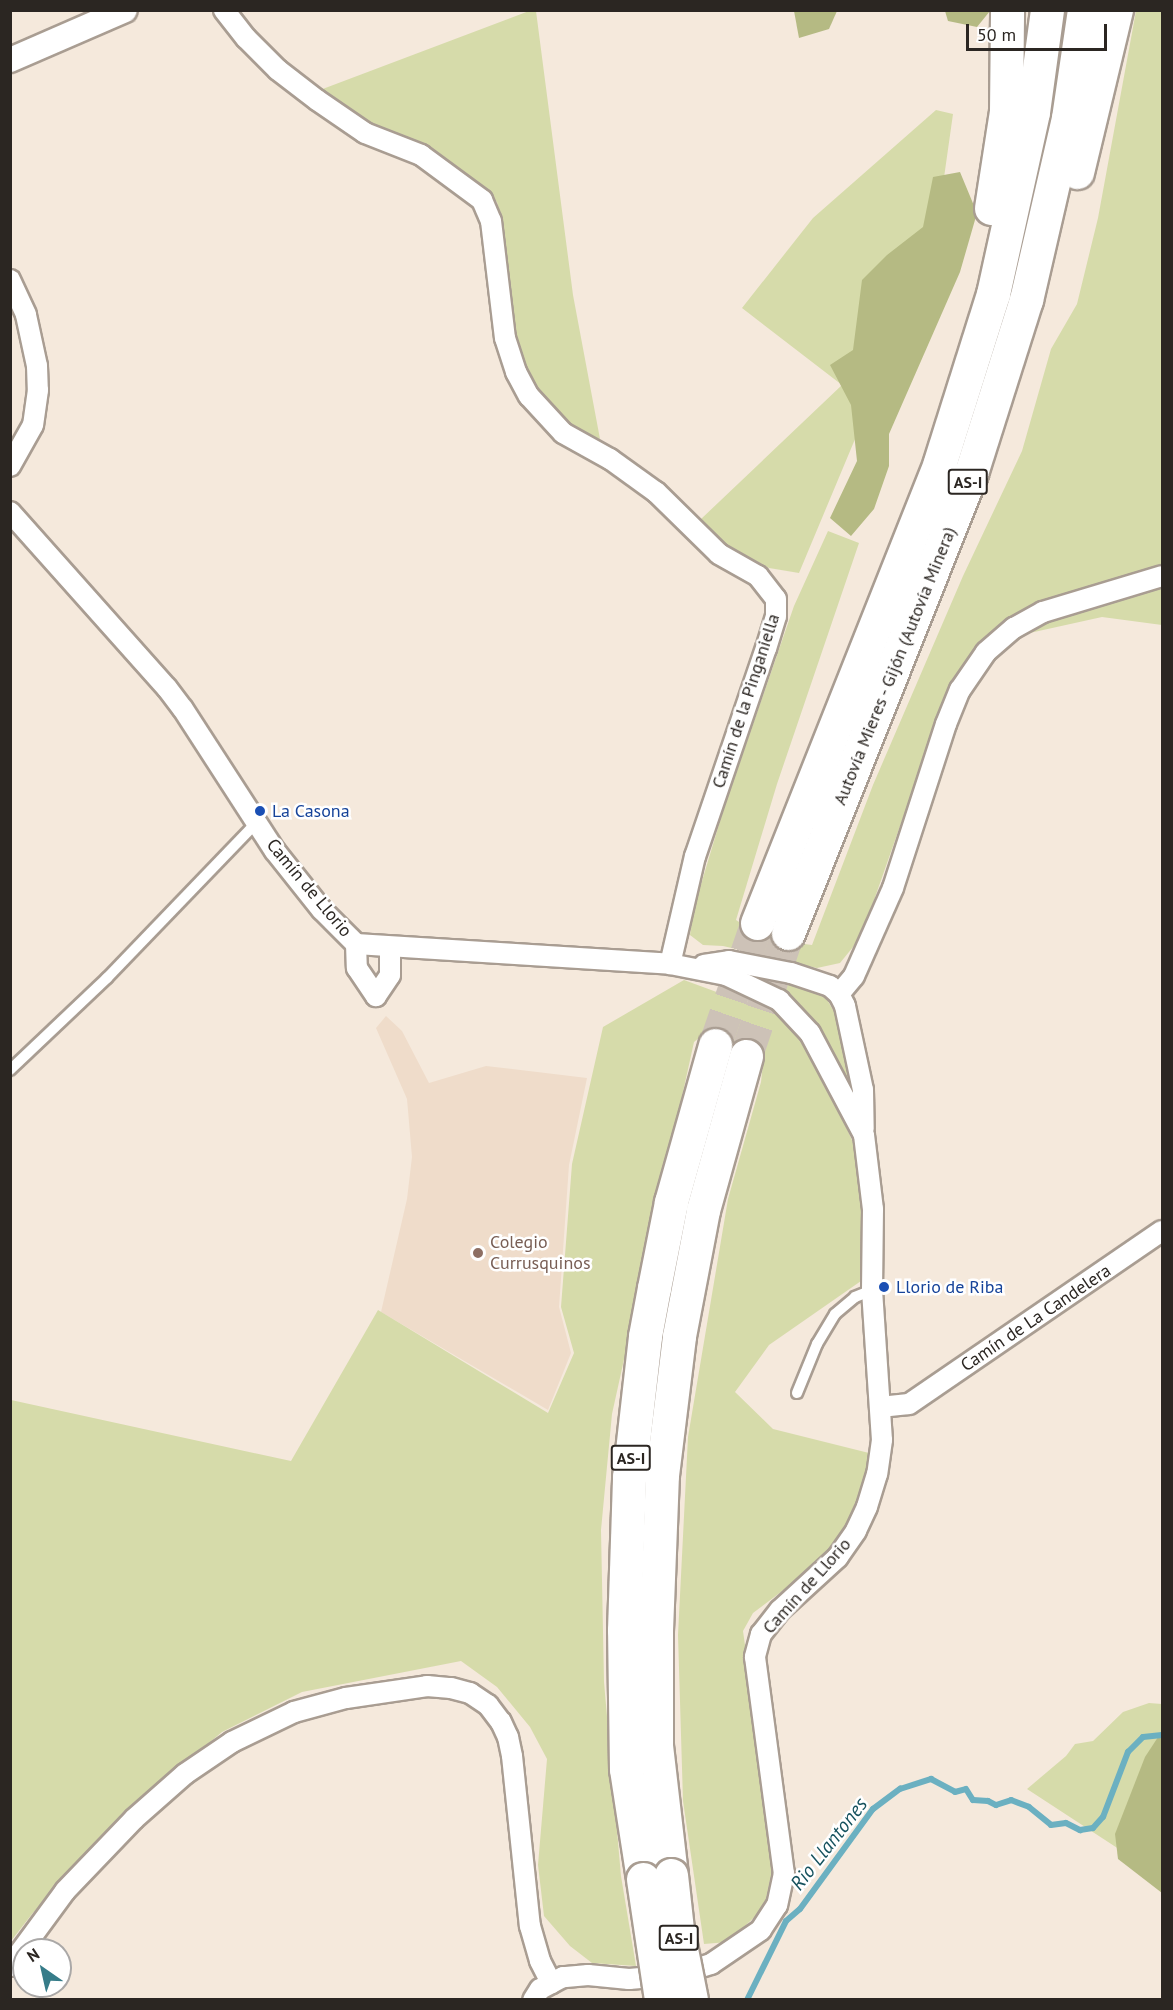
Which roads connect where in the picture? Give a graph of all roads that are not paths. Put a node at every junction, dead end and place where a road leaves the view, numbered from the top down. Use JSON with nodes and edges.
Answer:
{"nodes":[{"id":1,"x":125,"y":10,"type":"edge"},
{"id":2,"x":224,"y":10,"type":"edge"},
{"id":3,"x":1007,"y":10,"type":"edge"},
{"id":4,"x":1047,"y":10,"type":"edge"},
{"id":5,"x":1084,"y":10,"type":"edge"},
{"id":6,"x":1116,"y":10,"type":"edge"},
{"id":7,"x":10,"y":60,"type":"edge"},
{"id":8,"x":10,"y":280,"type":"edge"},
{"id":9,"x":940,"y":462,"type":"junction"},
{"id":10,"x":10,"y":466,"type":"edge"},
{"id":11,"x":971,"y":473,"type":"junction"},
{"id":12,"x":10,"y":512,"type":"edge"},
{"id":13,"x":1162,"y":576,"type":"edge"},
{"id":14,"x":257,"y":822,"type":"junction"},
{"id":15,"x":757,"y":923,"type":"tunnel mouth"},
{"id":16,"x":788,"y":933,"type":"tunnel mouth"},
{"id":17,"x":356,"y":944,"type":"junction"},
{"id":18,"x":390,"y":948,"type":"junction"},
{"id":19,"x":670,"y":964,"type":"junction"},
{"id":20,"x":691,"y":968,"type":"junction"},
{"id":21,"x":839,"y":994,"type":"junction"},
{"id":22,"x":715,"y":1045,"type":"tunnel mouth"},
{"id":23,"x":746,"y":1056,"type":"tunnel mouth"},
{"id":24,"x":10,"y":1070,"type":"edge"},
{"id":25,"x":864,"y":1135,"type":"junction"},
{"id":26,"x":1162,"y":1231,"type":"edge"},
{"id":27,"x":872,"y":1290,"type":"junction"},
{"id":28,"x":797,"y":1393,"type":"dead end"},
{"id":29,"x":880,"y":1407,"type":"junction"},
{"id":30,"x":657,"y":1877,"type":"junction"},
{"id":31,"x":10,"y":1966,"type":"edge"},
{"id":32,"x":551,"y":1983,"type":"junction"},
{"id":33,"x":533,"y":2000,"type":"edge"},
{"id":34,"x":661,"y":2000,"type":"edge"},
{"id":35,"x":691,"y":2000,"type":"edge"}],
"edges":[{"from":1,"to":7,"type":"street"},
{"from":2,"to":19,"type":"street","name":"Camín de la Pinganiella"},
{"from":3,"to":9,"type":"highway"},
{"from":4,"to":9,"type":"highway","name":"Autovía Mieres - Gijón (Autovía Minera)","number":"AS-I"},
{"from":5,"to":11,"type":"highway","name":"Autovía Mieres - Gijón (Autovía Minera)","number":"AS-I"},
{"from":6,"to":11,"type":"highway"},
{"from":8,"to":10,"type":"street"},
{"from":9,"to":15,"type":"highway","name":"Autovía Mieres - Gijón (Autovía Minera)","number":"AS-I"},
{"from":11,"to":16,"type":"highway","name":"Autovía Mieres - Gijón (Autovía Minera)","number":"AS-I"},
{"from":12,"to":14,"type":"street","name":"Camín de Llorio"},
{"from":13,"to":21,"type":"street"},
{"from":14,"to":17,"type":"street","name":"Camín de Llorio"},
{"from":14,"to":24,"type":"lane"},
{"from":17,"to":18,"type":"street","name":"Camín de Llorio"},
{"from":17,"to":18,"type":"street"},
{"from":18,"to":19,"type":"street","name":"Camín de Llorio"},
{"from":19,"to":20,"type":"street","name":"Camín de Llorio"},
{"from":20,"to":21,"type":"street","name":"Camín de Llorio"},
{"from":20,"to":25,"type":"street","name":"Camín de Llorio"},
{"from":21,"to":25,"type":"street","name":"Camín de Llorio"},
{"from":22,"to":30,"type":"highway","number":"AS-I"},
{"from":23,"to":30,"type":"highway","number":"AS-I"},
{"from":25,"to":27,"type":"street","name":"Camín de Llorio"},
{"from":26,"to":29,"type":"street","name":"Camín de La Candelera"},
{"from":27,"to":28,"type":"lane"},
{"from":27,"to":29,"type":"street","name":"Camín de Llorio"},
{"from":29,"to":32,"type":"street","name":"Camín de Llorio"},
{"from":30,"to":34,"type":"highway","number":"AS-I","bridge":true},
{"from":30,"to":35,"type":"highway","number":"AS-I","bridge":true},
{"from":31,"to":32,"type":"street"},
{"from":32,"to":33,"type":"street"}]}
